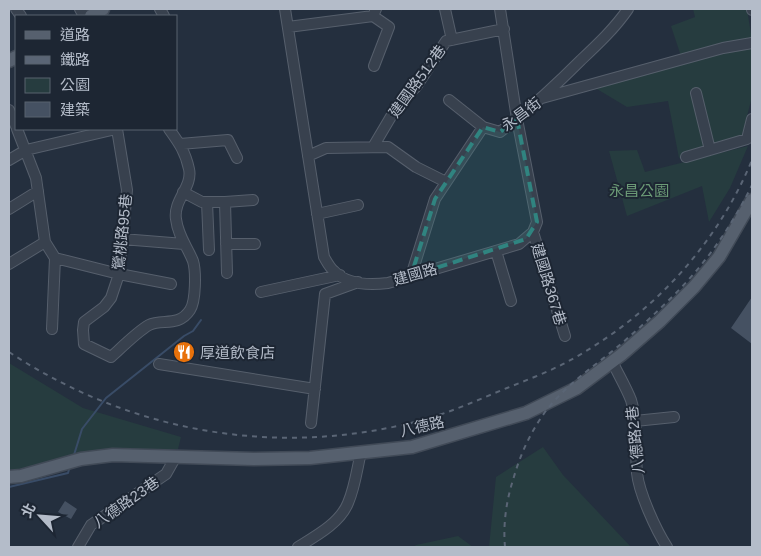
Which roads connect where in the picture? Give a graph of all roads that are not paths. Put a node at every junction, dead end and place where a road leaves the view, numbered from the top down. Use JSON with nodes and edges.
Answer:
{"nodes":[{"id":1,"x":103,"y":9,"type":"edge"},
{"id":2,"x":285,"y":9,"type":"edge"},
{"id":3,"x":446,"y":9,"type":"edge"},
{"id":4,"x":500,"y":9,"type":"edge"},
{"id":5,"x":627,"y":9,"type":"edge"},
{"id":6,"x":375,"y":12,"type":"edge"},
{"id":7,"x":92,"y":15,"type":"edge"},
{"id":8,"x":288,"y":27,"type":"junction"},
{"id":9,"x":504,"y":29,"type":"junction"},
{"id":10,"x":452,"y":40,"type":"junction"},
{"id":11,"x":752,"y":43,"type":"edge"},
{"id":12,"x":374,"y":66,"type":"dead end"},
{"id":13,"x":696,"y":93,"type":"dead end"},
{"id":14,"x":542,"y":99,"type":"junction"},
{"id":15,"x":449,"y":100,"type":"dead end"},
{"id":16,"x":9,"y":110,"type":"edge"},
{"id":17,"x":517,"y":119,"type":"junction"},
{"id":18,"x":752,"y":119,"type":"edge"},
{"id":19,"x":15,"y":124,"type":"edge"},
{"id":20,"x":483,"y":128,"type":"junction"},
{"id":21,"x":18,"y":130,"type":"edge"},
{"id":22,"x":112,"y":130,"type":"edge"},
{"id":23,"x":116,"y":130,"type":"edge"},
{"id":24,"x":170,"y":130,"type":"edge"},
{"id":25,"x":180,"y":144,"type":"junction"},
{"id":26,"x":373,"y":147,"type":"junction"},
{"id":27,"x":26,"y":150,"type":"junction"},
{"id":28,"x":710,"y":150,"type":"junction"},
{"id":29,"x":308,"y":156,"type":"junction"},
{"id":30,"x":686,"y":157,"type":"dead end"},
{"id":31,"x":237,"y":158,"type":"dead end"},
{"id":32,"x":9,"y":160,"type":"edge"},
{"id":33,"x":446,"y":182,"type":"junction"},
{"id":34,"x":38,"y":191,"type":"junction"},
{"id":35,"x":183,"y":192,"type":"junction"},
{"id":36,"x":253,"y":200,"type":"dead end"},
{"id":37,"x":752,"y":200,"type":"edge"},
{"id":38,"x":208,"y":202,"type":"junction"},
{"id":39,"x":225,"y":202,"type":"junction"},
{"id":40,"x":358,"y":205,"type":"dead end"},
{"id":41,"x":9,"y":209,"type":"edge"},
{"id":42,"x":317,"y":214,"type":"junction"},
{"id":43,"x":533,"y":232,"type":"junction"},
{"id":44,"x":122,"y":240,"type":"junction"},
{"id":45,"x":45,"y":242,"type":"junction"},
{"id":46,"x":184,"y":244,"type":"junction"},
{"id":47,"x":226,"y":244,"type":"junction"},
{"id":48,"x":255,"y":244,"type":"dead end"},
{"id":49,"x":209,"y":250,"type":"dead end"},
{"id":50,"x":496,"y":251,"type":"junction"},
{"id":51,"x":55,"y":258,"type":"junction"},
{"id":52,"x":9,"y":264,"type":"edge"},
{"id":53,"x":227,"y":273,"type":"dead end"},
{"id":54,"x":118,"y":274,"type":"junction"},
{"id":55,"x":340,"y":275,"type":"junction"},
{"id":56,"x":411,"y":276,"type":"junction"},
{"id":57,"x":358,"y":282,"type":"junction"},
{"id":58,"x":171,"y":284,"type":"dead end"},
{"id":59,"x":261,"y":292,"type":"dead end"},
{"id":60,"x":511,"y":301,"type":"dead end"},
{"id":61,"x":52,"y":329,"type":"dead end"},
{"id":62,"x":565,"y":336,"type":"dead end"},
{"id":63,"x":612,"y":361,"type":"junction"},
{"id":64,"x":158,"y":364,"type":"dead end"},
{"id":65,"x":315,"y":389,"type":"junction"},
{"id":66,"x":674,"y":417,"type":"dead end"},
{"id":67,"x":635,"y":421,"type":"junction"},
{"id":68,"x":311,"y":423,"type":"dead end"},
{"id":69,"x":361,"y":452,"type":"junction"},
{"id":70,"x":175,"y":458,"type":"junction"},
{"id":71,"x":9,"y":477,"type":"edge"},
{"id":72,"x":78,"y":547,"type":"edge"},
{"id":73,"x":298,"y":547,"type":"edge"},
{"id":74,"x":667,"y":547,"type":"edge"}],
"edges":[{"from":1,"to":7,"type":"main road"},
{"from":2,"to":8,"type":"street","name":"建國路"},
{"from":3,"to":10,"type":"street"},
{"from":4,"to":9,"type":"street"},
{"from":5,"to":14,"type":"street","name":"永昌街"},
{"from":6,"to":8,"type":"street"},
{"from":6,"to":12,"type":"street"},
{"from":8,"to":29,"type":"street","name":"建國路"},
{"from":9,"to":10,"type":"street","name":"建國路512巷"},
{"from":9,"to":17,"type":"street"},
{"from":10,"to":26,"type":"street","name":"建國路512巷"},
{"from":11,"to":14,"type":"street"},
{"from":13,"to":28,"type":"street"},
{"from":14,"to":17,"type":"street","name":"永昌街"},
{"from":15,"to":20,"type":"street"},
{"from":16,"to":19,"type":"street"},
{"from":17,"to":20,"type":"street","name":"永昌街"},
{"from":17,"to":43,"type":"street"},
{"from":18,"to":28,"type":"street"},
{"from":20,"to":33,"type":"street","name":"永昌街"},
{"from":21,"to":27,"type":"street"},
{"from":22,"to":27,"type":"street"},
{"from":23,"to":44,"type":"street","name":"鶯桃路95巷"},
{"from":24,"to":25,"type":"street"},
{"from":25,"to":31,"type":"street"},
{"from":25,"to":35,"type":"street"},
{"from":26,"to":29,"type":"street"},
{"from":26,"to":33,"type":"street"},
{"from":27,"to":32,"type":"street"},
{"from":27,"to":34,"type":"street"},
{"from":28,"to":30,"type":"street"},
{"from":29,"to":42,"type":"street","name":"建國路"},
{"from":33,"to":56,"type":"street","name":"永昌街"},
{"from":34,"to":41,"type":"street"},
{"from":34,"to":45,"type":"street"},
{"from":35,"to":38,"type":"street"},
{"from":35,"to":46,"type":"street"},
{"from":36,"to":39,"type":"street"},
{"from":37,"to":63,"type":"main road","name":"八德路"},
{"from":38,"to":39,"type":"street"},
{"from":38,"to":49,"type":"street"},
{"from":39,"to":47,"type":"street"},
{"from":40,"to":42,"type":"street"},
{"from":42,"to":55,"type":"street","name":"建國路"},
{"from":43,"to":50,"type":"street","name":"建國路"},
{"from":43,"to":62,"type":"street","name":"建國路367巷"},
{"from":44,"to":46,"type":"street"},
{"from":44,"to":54,"type":"street","name":"鶯桃路95巷"},
{"from":45,"to":51,"type":"street"},
{"from":45,"to":52,"type":"street"},
{"from":46,"to":54,"type":"street","name":"鶯桃路95巷"},
{"from":47,"to":48,"type":"street"},
{"from":47,"to":53,"type":"street"},
{"from":50,"to":56,"type":"street","name":"建國路"},
{"from":50,"to":60,"type":"street"},
{"from":51,"to":54,"type":"street"},
{"from":51,"to":61,"type":"street"},
{"from":54,"to":58,"type":"street"},
{"from":55,"to":57,"type":"street","name":"建國路"},
{"from":55,"to":59,"type":"street"},
{"from":56,"to":57,"type":"street","name":"建國路"},
{"from":57,"to":65,"type":"street"},
{"from":63,"to":67,"type":"street","name":"八德路2巷"},
{"from":63,"to":69,"type":"main road","name":"八德路"},
{"from":64,"to":65,"type":"street"},
{"from":65,"to":68,"type":"street"},
{"from":66,"to":67,"type":"street"},
{"from":67,"to":74,"type":"street","name":"八德路2巷"},
{"from":69,"to":70,"type":"main road","name":"八德路"},
{"from":69,"to":73,"type":"street"},
{"from":70,"to":71,"type":"main road","name":"八德路"},
{"from":70,"to":72,"type":"street","name":"八德路23巷"}]}
